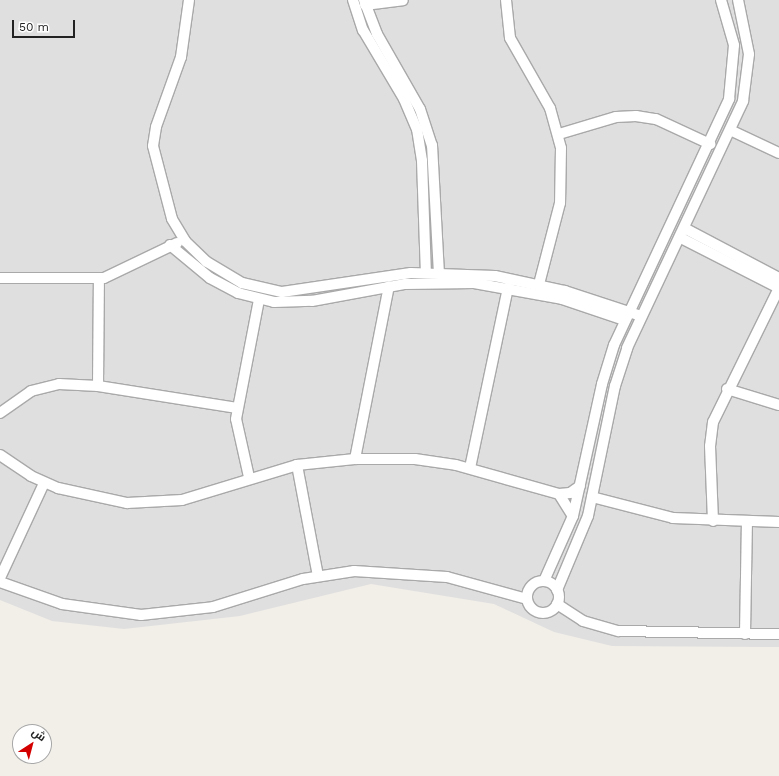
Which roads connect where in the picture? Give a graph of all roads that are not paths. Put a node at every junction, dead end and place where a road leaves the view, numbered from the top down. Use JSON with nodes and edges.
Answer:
{"nodes":[{"id":1,"x":189,"y":0,"type":"edge"},
{"id":2,"x":353,"y":0,"type":"edge"},
{"id":3,"x":403,"y":0,"type":"edge"},
{"id":4,"x":506,"y":0,"type":"edge"},
{"id":5,"x":721,"y":0,"type":"edge"},
{"id":6,"x":738,"y":0,"type":"edge"},
{"id":7,"x":364,"y":2,"type":"edge"},
{"id":8,"x":730,"y":130,"type":"junction"},
{"id":9,"x":559,"y":134,"type":"junction"},
{"id":10,"x":710,"y":144,"type":"junction"},
{"id":11,"x":779,"y":153,"type":"edge"},
{"id":12,"x":683,"y":234,"type":"junction"},
{"id":13,"x":185,"y":241,"type":"junction"},
{"id":14,"x":170,"y":245,"type":"junction"},
{"id":15,"x":426,"y":273,"type":"junction"},
{"id":16,"x":439,"y":273,"type":"junction"},
{"id":17,"x":0,"y":278,"type":"edge"},
{"id":18,"x":779,"y":278,"type":"edge"},
{"id":19,"x":99,"y":279,"type":"junction"},
{"id":20,"x":539,"y":284,"type":"junction"},
{"id":21,"x":389,"y":286,"type":"junction"},
{"id":22,"x":508,"y":287,"type":"junction"},
{"id":23,"x":779,"y":288,"type":"edge"},
{"id":24,"x":259,"y":299,"type":"junction"},
{"id":25,"x":626,"y":315,"type":"junction"},
{"id":26,"x":641,"y":316,"type":"junction"},
{"id":27,"x":98,"y":386,"type":"junction"},
{"id":28,"x":727,"y":389,"type":"junction"},
{"id":29,"x":779,"y":405,"type":"edge"},
{"id":30,"x":237,"y":408,"type":"junction"},
{"id":31,"x":0,"y":413,"type":"edge"},
{"id":32,"x":0,"y":455,"type":"edge"},
{"id":33,"x":355,"y":458,"type":"junction"},
{"id":34,"x":297,"y":465,"type":"junction"},
{"id":35,"x":470,"y":468,"type":"junction"},
{"id":36,"x":249,"y":478,"type":"junction"},
{"id":37,"x":44,"y":483,"type":"junction"},
{"id":38,"x":580,"y":486,"type":"junction"},
{"id":39,"x":560,"y":494,"type":"junction"},
{"id":40,"x":592,"y":497,"type":"junction"},
{"id":41,"x":573,"y":516,"type":"junction"},
{"id":42,"x":713,"y":522,"type":"junction"},
{"id":43,"x":747,"y":522,"type":"junction"},
{"id":44,"x":779,"y":522,"type":"edge"},
{"id":45,"x":318,"y":576,"type":"junction"},
{"id":46,"x":0,"y":578,"type":"edge"},
{"id":47,"x":544,"y":581,"type":"junction"},
{"id":48,"x":0,"y":582,"type":"edge"},
{"id":49,"x":557,"y":590,"type":"junction"},
{"id":50,"x":527,"y":599,"type":"junction"},
{"id":51,"x":558,"y":604,"type":"junction"},
{"id":52,"x":745,"y":634,"type":"junction"},
{"id":53,"x":779,"y":634,"type":"edge"}],
"edges":[{"from":1,"to":13,"type":"street"},
{"from":2,"to":15,"type":"street"},
{"from":3,"to":7,"type":"street"},
{"from":4,"to":9,"type":"street"},
{"from":5,"to":10,"type":"street"},
{"from":6,"to":8,"type":"street"},
{"from":7,"to":16,"type":"street"},
{"from":8,"to":11,"type":"street"},
{"from":8,"to":12,"type":"street"},
{"from":9,"to":10,"type":"street"},
{"from":9,"to":20,"type":"street"},
{"from":10,"to":25,"type":"street"},
{"from":12,"to":18,"type":"street"},
{"from":12,"to":23,"type":"street"},
{"from":12,"to":26,"type":"street"},
{"from":13,"to":14,"type":"street"},
{"from":13,"to":15,"type":"street"},
{"from":14,"to":19,"type":"street"},
{"from":14,"to":24,"type":"street"},
{"from":15,"to":16,"type":"street"},
{"from":16,"to":20,"type":"street"},
{"from":17,"to":19,"type":"street"},
{"from":19,"to":27,"type":"street"},
{"from":20,"to":25,"type":"street"},
{"from":21,"to":22,"type":"street"},
{"from":21,"to":24,"type":"street"},
{"from":21,"to":33,"type":"street"},
{"from":22,"to":25,"type":"street"},
{"from":22,"to":35,"type":"street"},
{"from":23,"to":28,"type":"street"},
{"from":24,"to":30,"type":"street"},
{"from":25,"to":26,"type":"street"},
{"from":25,"to":38,"type":"street"},
{"from":26,"to":40,"type":"street"},
{"from":27,"to":30,"type":"street"},
{"from":27,"to":31,"type":"street"},
{"from":28,"to":29,"type":"street"},
{"from":28,"to":42,"type":"street"},
{"from":30,"to":36,"type":"street"},
{"from":32,"to":37,"type":"street"},
{"from":33,"to":34,"type":"street"},
{"from":33,"to":35,"type":"street"},
{"from":34,"to":36,"type":"street"},
{"from":34,"to":45,"type":"street"},
{"from":35,"to":39,"type":"street"},
{"from":36,"to":37,"type":"street"},
{"from":37,"to":46,"type":"street"},
{"from":38,"to":39,"type":"street"},
{"from":38,"to":41,"type":"street"},
{"from":39,"to":41,"type":"street"},
{"from":40,"to":42,"type":"street"},
{"from":40,"to":49,"type":"street"},
{"from":41,"to":47,"type":"street"},
{"from":42,"to":43,"type":"street"},
{"from":43,"to":44,"type":"street"},
{"from":43,"to":52,"type":"street"},
{"from":45,"to":48,"type":"street"},
{"from":45,"to":50,"type":"street"},
{"from":47,"to":49,"type":"street"},
{"from":47,"to":50,"type":"street"},
{"from":49,"to":51,"type":"street"},
{"from":50,"to":51,"type":"street"},
{"from":51,"to":52,"type":"street"},
{"from":52,"to":53,"type":"street"}]}
